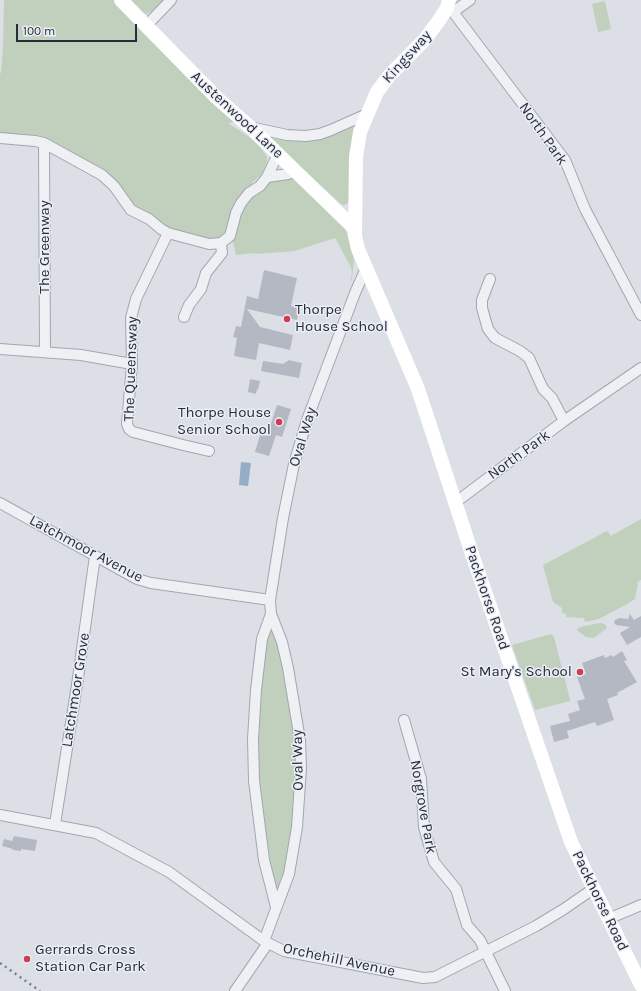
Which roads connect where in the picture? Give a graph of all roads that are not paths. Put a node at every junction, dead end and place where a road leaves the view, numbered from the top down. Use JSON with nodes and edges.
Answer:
{"nodes":[{"id":1,"x":121,"y":0,"type":"edge"},
{"id":2,"x":171,"y":0,"type":"edge"},
{"id":3,"x":470,"y":0,"type":"edge"},
{"id":4,"x":450,"y":7,"type":"edge"},
{"id":5,"x":146,"y":26,"type":"junction"},
{"id":6,"x":367,"y":114,"type":"junction"},
{"id":7,"x":250,"y":127,"type":"junction"},
{"id":8,"x":0,"y":138,"type":"edge"},
{"id":9,"x":44,"y":143,"type":"junction"},
{"id":10,"x":278,"y":154,"type":"junction"},
{"id":11,"x":297,"y":172,"type":"junction"},
{"id":12,"x":267,"y":177,"type":"junction"},
{"id":13,"x":354,"y":228,"type":"junction"},
{"id":14,"x":168,"y":233,"type":"junction"},
{"id":15,"x":222,"y":243,"type":"junction"},
{"id":16,"x":366,"y":268,"type":"junction"},
{"id":17,"x":490,"y":279,"type":"dead end"},
{"id":18,"x":641,"y":315,"type":"edge"},
{"id":19,"x":184,"y":317,"type":"dead end"},
{"id":20,"x":0,"y":349,"type":"edge"},
{"id":21,"x":45,"y":352,"type":"junction"},
{"id":22,"x":132,"y":364,"type":"junction"},
{"id":23,"x":641,"y":368,"type":"edge"},
{"id":24,"x":564,"y":421,"type":"junction"},
{"id":25,"x":209,"y":450,"type":"dead end"},
{"id":26,"x":456,"y":502,"type":"junction"},
{"id":27,"x":0,"y":503,"type":"edge"},
{"id":28,"x":95,"y":556,"type":"junction"},
{"id":29,"x":270,"y":600,"type":"junction"},
{"id":30,"x":271,"y":614,"type":"junction"},
{"id":31,"x":404,"y":720,"type":"dead end"},
{"id":32,"x":0,"y":815,"type":"edge"},
{"id":33,"x":55,"y":824,"type":"junction"},
{"id":34,"x":593,"y":889,"type":"junction"},
{"id":35,"x":641,"y":905,"type":"edge"},
{"id":36,"x":276,"y":907,"type":"junction"},
{"id":37,"x":608,"y":919,"type":"junction"},
{"id":38,"x":266,"y":942,"type":"junction"},
{"id":39,"x":485,"y":951,"type":"junction"},
{"id":40,"x":641,"y":985,"type":"edge"},
{"id":41,"x":236,"y":991,"type":"edge"},
{"id":42,"x":505,"y":991,"type":"edge"}],
"edges":[{"from":1,"to":5,"type":"main road","name":"Austenwood Lane"},
{"from":2,"to":5,"type":"street"},
{"from":3,"to":4,"type":"street"},
{"from":4,"to":6,"type":"main road","name":"Kingsway"},
{"from":4,"to":18,"type":"street","name":"North Park"},
{"from":5,"to":7,"type":"main road","name":"Austenwood Lane"},
{"from":6,"to":7,"type":"street"},
{"from":6,"to":13,"type":"main road","name":"Kingsway"},
{"from":7,"to":10,"type":"main road","name":"Austenwood Lane"},
{"from":8,"to":9,"type":"street"},
{"from":9,"to":14,"type":"street"},
{"from":9,"to":21,"type":"street","name":"The Greenway"},
{"from":10,"to":11,"type":"main road","name":"Austenwood Lane"},
{"from":10,"to":12,"type":"street"},
{"from":11,"to":12,"type":"street"},
{"from":11,"to":13,"type":"main road","name":"Austenwood Lane"},
{"from":12,"to":15,"type":"street"},
{"from":13,"to":16,"type":"main road","name":"Packhorse Road"},
{"from":14,"to":15,"type":"street"},
{"from":14,"to":22,"type":"street","name":"The Queensway"},
{"from":15,"to":19,"type":"street"},
{"from":16,"to":26,"type":"main road","name":"Packhorse Road"},
{"from":16,"to":29,"type":"street","name":"Oval Way"},
{"from":17,"to":24,"type":"street"},
{"from":20,"to":21,"type":"street"},
{"from":21,"to":22,"type":"street"},
{"from":22,"to":25,"type":"street","name":"The Queensway"},
{"from":23,"to":24,"type":"street","name":"North Park"},
{"from":24,"to":26,"type":"street","name":"North Park"},
{"from":26,"to":34,"type":"main road","name":"Packhorse Road"},
{"from":27,"to":28,"type":"street","name":"Latchmoor Avenue"},
{"from":28,"to":29,"type":"street","name":"Latchmoor Avenue"},
{"from":28,"to":33,"type":"street","name":"Latchmoor Grove"},
{"from":29,"to":30,"type":"street","name":"Oval Way"},
{"from":30,"to":36,"type":"street","name":"Oval Way"},
{"from":30,"to":36,"type":"street","name":"Oval Way"},
{"from":31,"to":39,"type":"street","name":"Norgrove Park"},
{"from":32,"to":33,"type":"street","name":"Orchehill Avenue"},
{"from":33,"to":38,"type":"street","name":"Orchehill Avenue"},
{"from":34,"to":37,"type":"main road","name":"Packhorse Road"},
{"from":34,"to":39,"type":"street","name":"Orchehill Avenue"},
{"from":35,"to":37,"type":"street"},
{"from":36,"to":38,"type":"street","name":"Oval Way"},
{"from":37,"to":40,"type":"main road","name":"Packhorse Road"},
{"from":38,"to":39,"type":"street","name":"Orchehill Avenue"},
{"from":38,"to":41,"type":"street","name":"Oval Way"},
{"from":39,"to":42,"type":"street","name":"Norgrove Park"}]}
